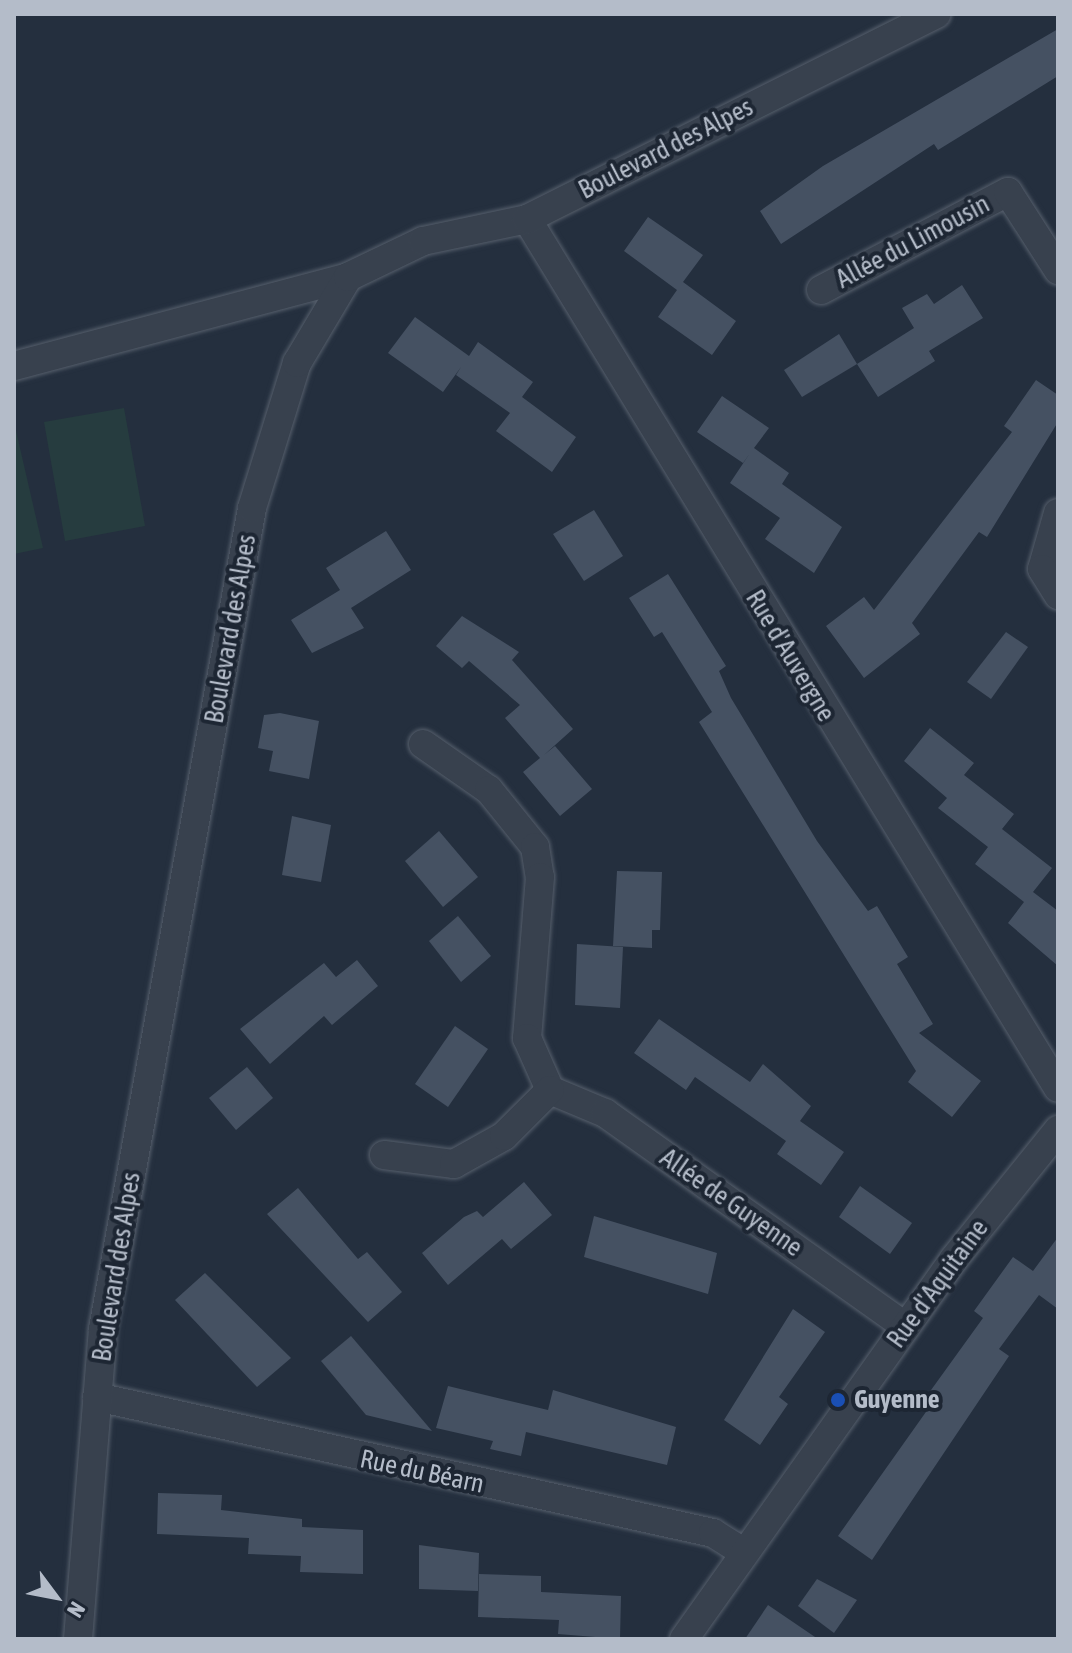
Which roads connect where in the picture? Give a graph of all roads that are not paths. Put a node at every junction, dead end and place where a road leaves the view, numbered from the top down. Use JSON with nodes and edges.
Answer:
{"nodes":[{"id":1,"x":937,"y":14,"type":"edge"},
{"id":2,"x":527,"y":219,"type":"junction"},
{"id":3,"x":1058,"y":270,"type":"edge"},
{"id":4,"x":348,"y":277,"type":"junction"},
{"id":5,"x":821,"y":290,"type":"dead end"},
{"id":6,"x":14,"y":366,"type":"edge"},
{"id":7,"x":1058,"y":513,"type":"edge"},
{"id":8,"x":1058,"y":595,"type":"edge"},
{"id":9,"x":423,"y":744,"type":"dead end"},
{"id":10,"x":1058,"y":1088,"type":"edge"},
{"id":11,"x":550,"y":1090,"type":"junction"},
{"id":12,"x":1058,"y":1130,"type":"edge"},
{"id":13,"x":384,"y":1155,"type":"dead end"},
{"id":14,"x":906,"y":1327,"type":"junction"},
{"id":15,"x":97,"y":1397,"type":"junction"},
{"id":16,"x":744,"y":1552,"type":"junction"},
{"id":17,"x":78,"y":1639,"type":"edge"},
{"id":18,"x":684,"y":1639,"type":"edge"}],
"edges":[{"from":1,"to":2,"type":"street","name":"Boulevard des Alpes"},
{"from":2,"to":4,"type":"street","name":"Boulevard des Alpes"},
{"from":2,"to":10,"type":"street","name":"Rue d'Auvergne"},
{"from":3,"to":5,"type":"street","name":"Allée du Limousin"},
{"from":4,"to":6,"type":"street"},
{"from":4,"to":15,"type":"street","name":"Boulevard des Alpes"},
{"from":7,"to":8,"type":"street"},
{"from":9,"to":11,"type":"street"},
{"from":11,"to":13,"type":"street"},
{"from":11,"to":14,"type":"street","name":"Allée de Guyenne"},
{"from":12,"to":14,"type":"street","name":"Rue d'Aquitaine"},
{"from":14,"to":16,"type":"street","name":"Rue d'Aquitaine"},
{"from":15,"to":16,"type":"street","name":"Rue du Béarn"},
{"from":15,"to":17,"type":"street","name":"Boulevard des Alpes"},
{"from":16,"to":18,"type":"street","name":"Rue d'Aquitaine"}]}
